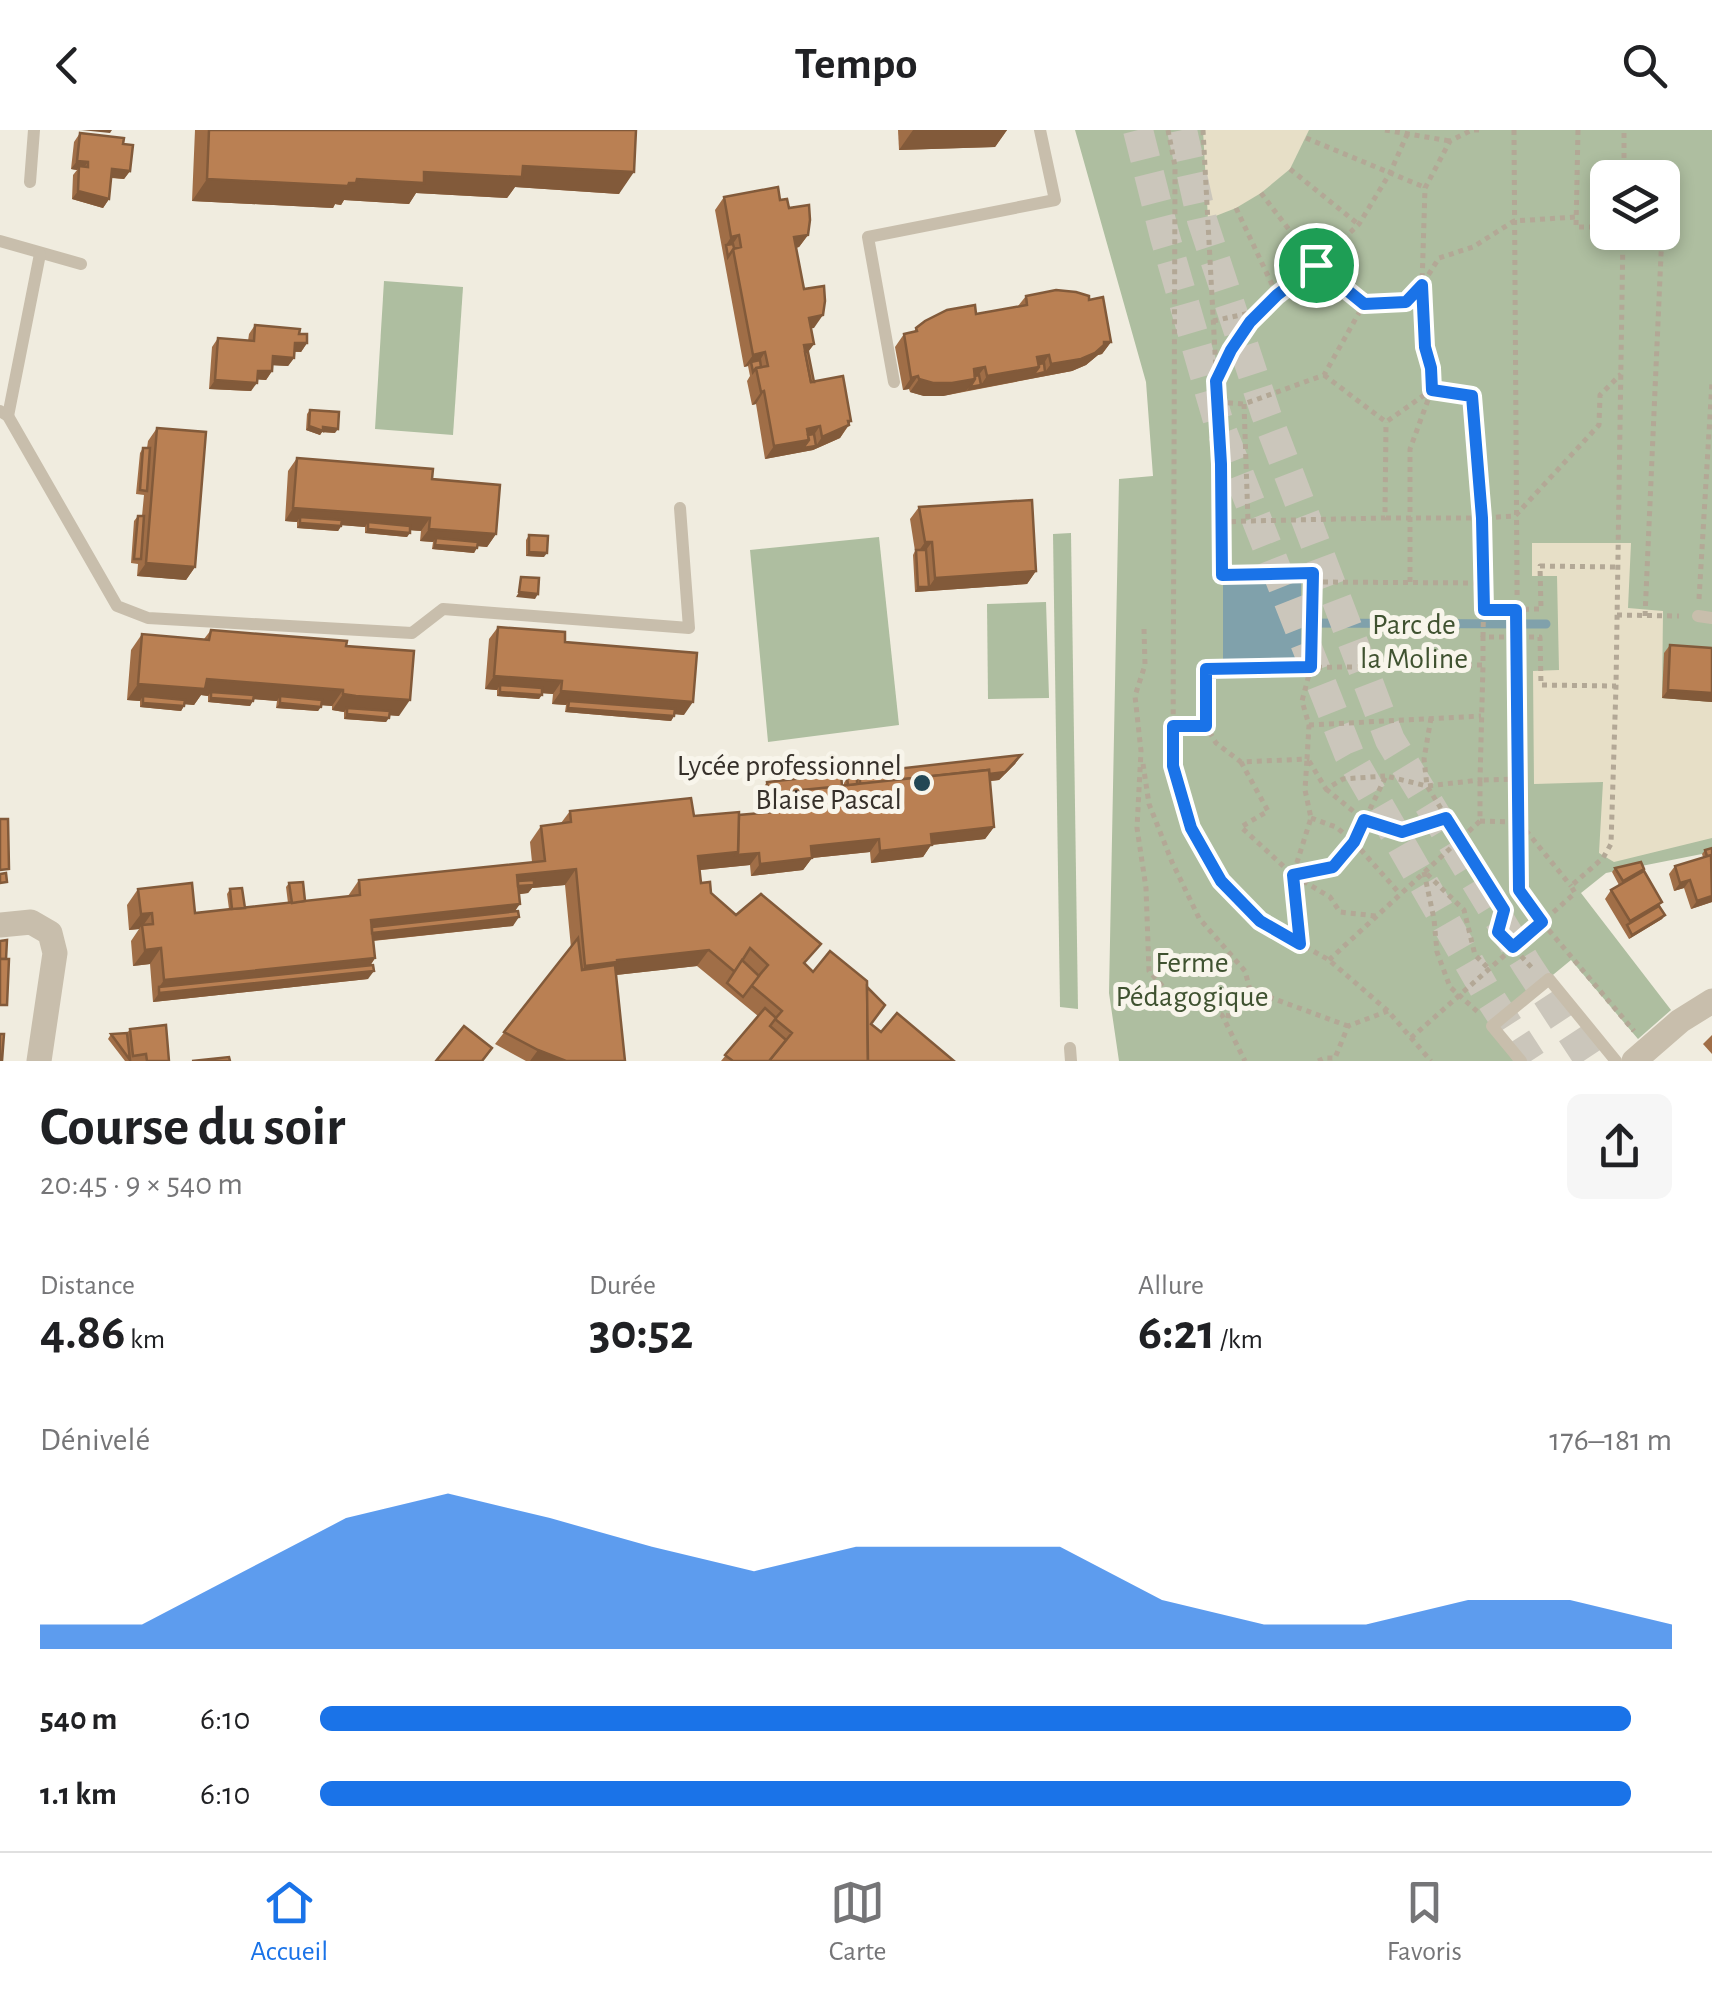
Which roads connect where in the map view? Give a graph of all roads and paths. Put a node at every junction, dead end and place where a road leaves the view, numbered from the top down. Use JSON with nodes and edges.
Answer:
{"nodes":[{"id":1,"x":34,"y":130,"type":"edge"},
{"id":2,"x":1040,"y":130,"type":"edge"},
{"id":3,"x":1168,"y":130,"type":"edge"},
{"id":4,"x":1203,"y":130,"type":"edge"},
{"id":5,"x":1384,"y":130,"type":"edge"},
{"id":6,"x":1479,"y":130,"type":"edge"},
{"id":7,"x":1514,"y":130,"type":"edge"},
{"id":8,"x":1578,"y":130,"type":"edge"},
{"id":9,"x":1624,"y":130,"type":"edge"},
{"id":10,"x":1409,"y":132,"type":"edge"},
{"id":11,"x":1306,"y":138,"type":"dead end"},
{"id":12,"x":1450,"y":142,"type":"junction"},
{"id":13,"x":1624,"y":160,"type":"edge"},
{"id":14,"x":1290,"y":170,"type":"dead end"},
{"id":15,"x":1390,"y":173,"type":"junction"},
{"id":16,"x":30,"y":182,"type":"dead end"},
{"id":17,"x":1425,"y":188,"type":"junction"},
{"id":18,"x":1261,"y":193,"type":"dead end"},
{"id":19,"x":1236,"y":208,"type":"dead end"},
{"id":20,"x":1576,"y":217,"type":"junction"},
{"id":21,"x":1514,"y":222,"type":"junction"},
{"id":22,"x":1358,"y":224,"type":"junction"},
{"id":23,"x":1590,"y":227,"type":"edge"},
{"id":24,"x":0,"y":241,"type":"edge"},
{"id":25,"x":1623,"y":250,"type":"edge"},
{"id":26,"x":1661,"y":250,"type":"edge"},
{"id":27,"x":40,"y":254,"type":"junction"},
{"id":28,"x":82,"y":264,"type":"dead end"},
{"id":29,"x":1316,"y":265,"type":"junction"},
{"id":30,"x":1422,"y":285,"type":"junction"},
{"id":31,"x":1277,"y":295,"type":"junction"},
{"id":32,"x":1364,"y":304,"type":"junction"},
{"id":33,"x":1261,"y":311,"type":"junction"},
{"id":34,"x":1213,"y":320,"type":"junction"},
{"id":35,"x":1621,"y":374,"type":"junction"},
{"id":36,"x":1324,"y":375,"type":"junction"},
{"id":37,"x":1216,"y":381,"type":"junction"},
{"id":38,"x":894,"y":382,"type":"dead end"},
{"id":39,"x":1712,"y":382,"type":"edge"},
{"id":40,"x":1432,"y":390,"type":"junction"},
{"id":41,"x":1218,"y":402,"type":"junction"},
{"id":42,"x":1244,"y":404,"type":"junction"},
{"id":43,"x":4,"y":414,"type":"edge"},
{"id":44,"x":1386,"y":422,"type":"junction"},
{"id":45,"x":680,"y":508,"type":"dead end"},
{"id":46,"x":1515,"y":516,"type":"junction"},
{"id":47,"x":1385,"y":518,"type":"junction"},
{"id":48,"x":1482,"y":518,"type":"junction"},
{"id":49,"x":1410,"y":519,"type":"junction"},
{"id":50,"x":1248,"y":521,"type":"junction"},
{"id":51,"x":1221,"y":522,"type":"junction"},
{"id":52,"x":1618,"y":567,"type":"junction"},
{"id":53,"x":1314,"y":582,"type":"junction"},
{"id":54,"x":1410,"y":582,"type":"junction"},
{"id":55,"x":1484,"y":582,"type":"junction"},
{"id":56,"x":1484,"y":610,"type":"junction"},
{"id":57,"x":1516,"y":610,"type":"junction"},
{"id":58,"x":1618,"y":615,"type":"junction"},
{"id":59,"x":1645,"y":616,"type":"junction"},
{"id":60,"x":1705,"y":617,"type":"edge"},
{"id":61,"x":1144,"y":629,"type":"dead end"},
{"id":62,"x":1483,"y":637,"type":"junction"},
{"id":63,"x":1517,"y":637,"type":"junction"},
{"id":64,"x":1482,"y":666,"type":"junction"},
{"id":65,"x":1311,"y":667,"type":"junction"},
{"id":66,"x":1616,"y":686,"type":"junction"},
{"id":67,"x":1481,"y":716,"type":"junction"},
{"id":68,"x":1431,"y":718,"type":"junction"},
{"id":69,"x":1309,"y":725,"type":"junction"},
{"id":70,"x":1173,"y":726,"type":"junction"},
{"id":71,"x":1206,"y":726,"type":"junction"},
{"id":72,"x":1142,"y":752,"type":"junction"},
{"id":73,"x":1307,"y":759,"type":"junction"},
{"id":74,"x":1241,"y":762,"type":"junction"},
{"id":75,"x":1386,"y":776,"type":"junction"},
{"id":76,"x":1519,"y":779,"type":"junction"},
{"id":77,"x":1480,"y":780,"type":"junction"},
{"id":78,"x":1427,"y":786,"type":"junction"},
{"id":79,"x":1326,"y":789,"type":"junction"},
{"id":80,"x":1311,"y":818,"type":"junction"},
{"id":81,"x":1446,"y":818,"type":"junction"},
{"id":82,"x":1364,"y":820,"type":"junction"},
{"id":83,"x":1480,"y":821,"type":"junction"},
{"id":84,"x":1519,"y":822,"type":"junction"},
{"id":85,"x":1459,"y":840,"type":"junction"},
{"id":86,"x":1354,"y":842,"type":"junction"},
{"id":87,"x":1424,"y":872,"type":"junction"},
{"id":88,"x":1293,"y":875,"type":"junction"},
{"id":89,"x":1571,"y":886,"type":"junction"},
{"id":90,"x":1400,"y":894,"type":"junction"},
{"id":91,"x":1376,"y":916,"type":"junction"},
{"id":92,"x":1542,"y":922,"type":"junction"},
{"id":93,"x":0,"y":925,"type":"edge"},
{"id":94,"x":1300,"y":944,"type":"junction"},
{"id":95,"x":1513,"y":947,"type":"junction"},
{"id":96,"x":1329,"y":960,"type":"junction"},
{"id":97,"x":1490,"y":969,"type":"junction"},
{"id":98,"x":1543,"y":984,"type":"junction"},
{"id":99,"x":1250,"y":990,"type":"junction"},
{"id":100,"x":1461,"y":995,"type":"junction"},
{"id":101,"x":1712,"y":1001,"type":"edge"},
{"id":102,"x":1388,"y":1011,"type":"junction"},
{"id":103,"x":1222,"y":1015,"type":"junction"},
{"id":104,"x":1348,"y":1026,"type":"junction"},
{"id":105,"x":1637,"y":1035,"type":"dead end"},
{"id":106,"x":1411,"y":1038,"type":"junction"},
{"id":107,"x":45,"y":1057,"type":"edge"},
{"id":108,"x":1245,"y":1061,"type":"edge"},
{"id":109,"x":1318,"y":1061,"type":"edge"},
{"id":110,"x":1430,"y":1061,"type":"edge"},
{"id":111,"x":1521,"y":1061,"type":"edge"},
{"id":112,"x":1616,"y":1061,"type":"edge"},
{"id":113,"x":1634,"y":1061,"type":"edge"}],
"edges":[{"from":1,"to":16,"type":"lane"},
{"from":2,"to":38,"type":"lane"},
{"from":3,"to":70,"type":"path"},
{"from":4,"to":34,"type":"path"},
{"from":5,"to":10,"type":"path"},
{"from":6,"to":12,"type":"path"},
{"from":7,"to":21,"type":"path"},
{"from":8,"to":20,"type":"path"},
{"from":9,"to":13,"type":"path"},
{"from":10,"to":12,"type":"path"},
{"from":10,"to":15,"type":"path"},
{"from":11,"to":15,"type":"path"},
{"from":12,"to":17,"type":"path"},
{"from":14,"to":22,"type":"path"},
{"from":15,"to":17,"type":"path"},
{"from":15,"to":22,"type":"path"},
{"from":17,"to":30,"type":"path"},
{"from":18,"to":29,"type":"path"},
{"from":19,"to":31,"type":"path"},
{"from":20,"to":21,"type":"path"},
{"from":20,"to":23,"type":"path"},
{"from":21,"to":30,"type":"path"},
{"from":21,"to":46,"type":"path"},
{"from":22,"to":29,"type":"path"},
{"from":24,"to":27,"type":"lane"},
{"from":25,"to":35,"type":"path"},
{"from":26,"to":59,"type":"path"},
{"from":27,"to":28,"type":"lane"},
{"from":27,"to":43,"type":"lane"},
{"from":29,"to":31,"type":"path"},
{"from":29,"to":32,"type":"path"},
{"from":30,"to":32,"type":"path"},
{"from":30,"to":40,"type":"path"},
{"from":31,"to":33,"type":"path"},
{"from":32,"to":36,"type":"path"},
{"from":33,"to":34,"type":"path"},
{"from":33,"to":37,"type":"path"},
{"from":34,"to":37,"type":"path"},
{"from":35,"to":46,"type":"path"},
{"from":35,"to":52,"type":"path"},
{"from":36,"to":42,"type":"path"},
{"from":36,"to":44,"type":"path"},
{"from":37,"to":41,"type":"path"},
{"from":39,"to":60,"type":"path"},
{"from":40,"to":44,"type":"path"},
{"from":40,"to":48,"type":"path"},
{"from":40,"to":49,"type":"path"},
{"from":41,"to":42,"type":"path"},
{"from":41,"to":51,"type":"path"},
{"from":42,"to":50,"type":"path"},
{"from":43,"to":45,"type":"lane"},
{"from":44,"to":47,"type":"path"},
{"from":46,"to":48,"type":"path"},
{"from":46,"to":57,"type":"path"},
{"from":47,"to":49,"type":"path"},
{"from":47,"to":50,"type":"path"},
{"from":48,"to":49,"type":"path"},
{"from":48,"to":55,"type":"path"},
{"from":49,"to":54,"type":"path"},
{"from":50,"to":51,"type":"path"},
{"from":51,"to":53,"type":"path"},
{"from":52,"to":57,"type":"path"},
{"from":52,"to":58,"type":"path"},
{"from":53,"to":54,"type":"path"},
{"from":53,"to":65,"type":"path"},
{"from":54,"to":55,"type":"path"},
{"from":55,"to":56,"type":"path"},
{"from":56,"to":57,"type":"path"},
{"from":56,"to":62,"type":"path"},
{"from":57,"to":63,"type":"path"},
{"from":58,"to":59,"type":"path"},
{"from":58,"to":66,"type":"path"},
{"from":59,"to":60,"type":"path"},
{"from":61,"to":72,"type":"path"},
{"from":62,"to":63,"type":"path"},
{"from":62,"to":64,"type":"path"},
{"from":63,"to":66,"type":"path"},
{"from":63,"to":76,"type":"path"},
{"from":64,"to":65,"type":"path"},
{"from":64,"to":67,"type":"path"},
{"from":65,"to":69,"type":"path"},
{"from":65,"to":71,"type":"path"},
{"from":66,"to":89,"type":"path"},
{"from":67,"to":68,"type":"path"},
{"from":67,"to":77,"type":"path"},
{"from":68,"to":69,"type":"path"},
{"from":68,"to":78,"type":"path"},
{"from":69,"to":73,"type":"path"},
{"from":70,"to":71,"type":"path"},
{"from":70,"to":94,"type":"path"},
{"from":71,"to":74,"type":"path"},
{"from":72,"to":99,"type":"path"},
{"from":72,"to":103,"type":"path"},
{"from":73,"to":74,"type":"path"},
{"from":73,"to":79,"type":"path"},
{"from":73,"to":80,"type":"path"},
{"from":74,"to":88,"type":"path"},
{"from":75,"to":78,"type":"path"},
{"from":75,"to":79,"type":"path"},
{"from":75,"to":82,"type":"path"},
{"from":76,"to":77,"type":"path"},
{"from":76,"to":84,"type":"path"},
{"from":77,"to":78,"type":"path"},
{"from":77,"to":83,"type":"path"},
{"from":78,"to":81,"type":"path"},
{"from":79,"to":82,"type":"path"},
{"from":80,"to":86,"type":"path"},
{"from":80,"to":88,"type":"path"},
{"from":81,"to":82,"type":"path"},
{"from":81,"to":85,"type":"path"},
{"from":82,"to":86,"type":"path"},
{"from":83,"to":84,"type":"path"},
{"from":83,"to":85,"type":"path"},
{"from":84,"to":89,"type":"path"},
{"from":84,"to":92,"type":"path"},
{"from":85,"to":87,"type":"path"},
{"from":85,"to":95,"type":"path"},
{"from":86,"to":88,"type":"path"},
{"from":86,"to":90,"type":"path"},
{"from":87,"to":90,"type":"path"},
{"from":87,"to":97,"type":"path"},
{"from":87,"to":100,"type":"path"},
{"from":88,"to":91,"type":"path"},
{"from":88,"to":94,"type":"path"},
{"from":89,"to":92,"type":"path"},
{"from":90,"to":91,"type":"path"},
{"from":91,"to":96,"type":"path"},
{"from":92,"to":95,"type":"path"},
{"from":92,"to":105,"type":"path"},
{"from":93,"to":107,"type":"street"},
{"from":94,"to":96,"type":"path"},
{"from":95,"to":97,"type":"path"},
{"from":95,"to":98,"type":"path"},
{"from":96,"to":102,"type":"path"},
{"from":97,"to":100,"type":"path"},
{"from":98,"to":111,"type":"lane"},
{"from":98,"to":112,"type":"lane"},
{"from":99,"to":103,"type":"path"},
{"from":99,"to":104,"type":"path"},
{"from":100,"to":106,"type":"path"},
{"from":101,"to":113,"type":"street"},
{"from":102,"to":104,"type":"path"},
{"from":102,"to":106,"type":"path"},
{"from":103,"to":108,"type":"path"},
{"from":104,"to":109,"type":"path"},
{"from":106,"to":110,"type":"path"}]}
